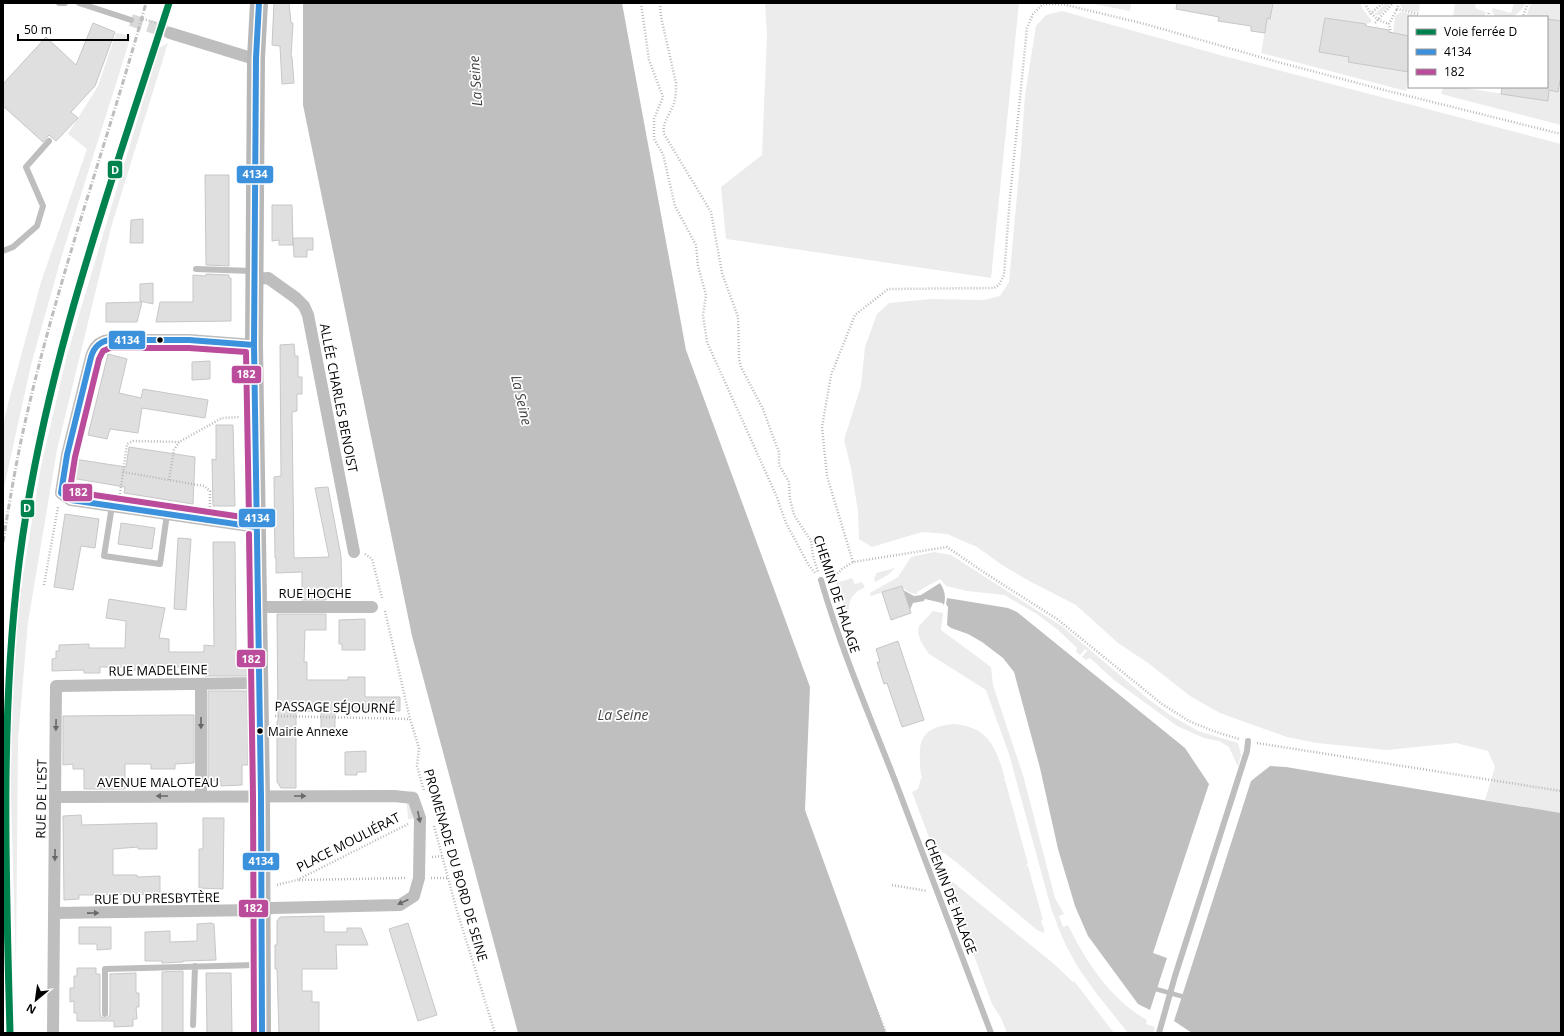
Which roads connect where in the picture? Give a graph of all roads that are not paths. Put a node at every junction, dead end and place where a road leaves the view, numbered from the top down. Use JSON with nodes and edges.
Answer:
{"nodes":[{"id":1,"x":59,"y":3,"type":"edge"},
{"id":2,"x":65,"y":3,"type":"edge"},
{"id":3,"x":79,"y":3,"type":"edge"},
{"id":4,"x":259,"y":3,"type":"edge"},
{"id":5,"x":131,"y":20,"type":"tunnel mouth"},
{"id":6,"x":170,"y":33,"type":"tunnel mouth"},
{"id":7,"x":256,"y":58,"type":"junction"},
{"id":8,"x":49,"y":141,"type":"dead end"},
{"id":9,"x":3,"y":251,"type":"edge"},
{"id":10,"x":196,"y":269,"type":"dead end"},
{"id":11,"x":256,"y":275,"type":"junction"},
{"id":12,"x":254,"y":345,"type":"junction"},
{"id":13,"x":115,"y":506,"type":"junction"},
{"id":14,"x":167,"y":514,"type":"junction"},
{"id":15,"x":256,"y":527,"type":"junction"},
{"id":16,"x":354,"y":551,"type":"road end"},
{"id":17,"x":821,"y":580,"type":"road end"},
{"id":18,"x":378,"y":604,"type":"road end"},
{"id":19,"x":258,"y":607,"type":"junction"},
{"id":20,"x":259,"y":683,"type":"junction"},
{"id":21,"x":201,"y":684,"type":"junction"},
{"id":22,"x":56,"y":686,"type":"joint"},
{"id":23,"x":1248,"y":741,"type":"road end"},
{"id":24,"x":201,"y":796,"type":"junction"},
{"id":25,"x":261,"y":796,"type":"junction"},
{"id":26,"x":55,"y":797,"type":"junction"},
{"id":27,"x":420,"y":818,"type":"joint"},
{"id":28,"x":262,"y":910,"type":"junction"},
{"id":29,"x":54,"y":913,"type":"junction"},
{"id":30,"x":262,"y":965,"type":"junction"},
{"id":31,"x":195,"y":966,"type":"junction"},
{"id":32,"x":105,"y":1014,"type":"dead end"},
{"id":33,"x":193,"y":1025,"type":"dead end"},
{"id":34,"x":53,"y":1033,"type":"edge"},
{"id":35,"x":262,"y":1033,"type":"edge"},
{"id":36,"x":991,"y":1033,"type":"edge"},
{"id":37,"x":1159,"y":1033,"type":"edge"}],
"edges":[{"from":1,"to":2,"type":"lane"},
{"from":3,"to":5,"type":"lane"},
{"from":4,"to":7,"type":"main road"},
{"from":6,"to":7,"type":"street"},
{"from":7,"to":11,"type":"main road"},
{"from":8,"to":9,"type":"lane"},
{"from":10,"to":11,"type":"lane"},
{"from":11,"to":12,"type":"main road"},
{"from":11,"to":16,"type":"street","name":"ALLÉE CHARLES BENOIST"},
{"from":12,"to":13,"type":"street"},
{"from":12,"to":15,"type":"main road"},
{"from":13,"to":14,"type":"street"},
{"from":13,"to":14,"type":"lane"},
{"from":14,"to":15,"type":"street"},
{"from":15,"to":19,"type":"main road"},
{"from":17,"to":36,"type":"lane","name":"CHEMIN DE HALAGE"},
{"from":18,"to":19,"type":"street","name":"RUE HOCHE"},
{"from":19,"to":20,"type":"main road"},
{"from":20,"to":21,"type":"street","name":"RUE MADELEINE"},
{"from":20,"to":25,"type":"main road"},
{"from":21,"to":22,"type":"street","name":"RUE MADELEINE"},
{"from":21,"to":24,"type":"street","one_way":true},
{"from":22,"to":26,"type":"street","name":"RUE DE L'EST","one_way":true},
{"from":23,"to":37,"type":"lane"},
{"from":24,"to":25,"type":"street","name":"AVENUE MALOTEAU"},
{"from":24,"to":26,"type":"street","name":"AVENUE MALOTEAU","one_way":true},
{"from":25,"to":27,"type":"street","name":"AVENUE MALOTEAU","one_way":true},
{"from":25,"to":28,"type":"main road"},
{"from":26,"to":29,"type":"street","name":"RUE DE L'EST","one_way":true},
{"from":27,"to":28,"type":"street","name":"RUE DU PRESBYTÈRE","one_way":true},
{"from":29,"to":28,"type":"street","name":"RUE DU PRESBYTÈRE","one_way":true},
{"from":28,"to":30,"type":"main road"},
{"from":29,"to":34,"type":"street","name":"RUE DE L'EST"},
{"from":30,"to":31,"type":"lane"},
{"from":30,"to":35,"type":"main road"},
{"from":31,"to":32,"type":"lane"},
{"from":31,"to":33,"type":"lane"}]}
